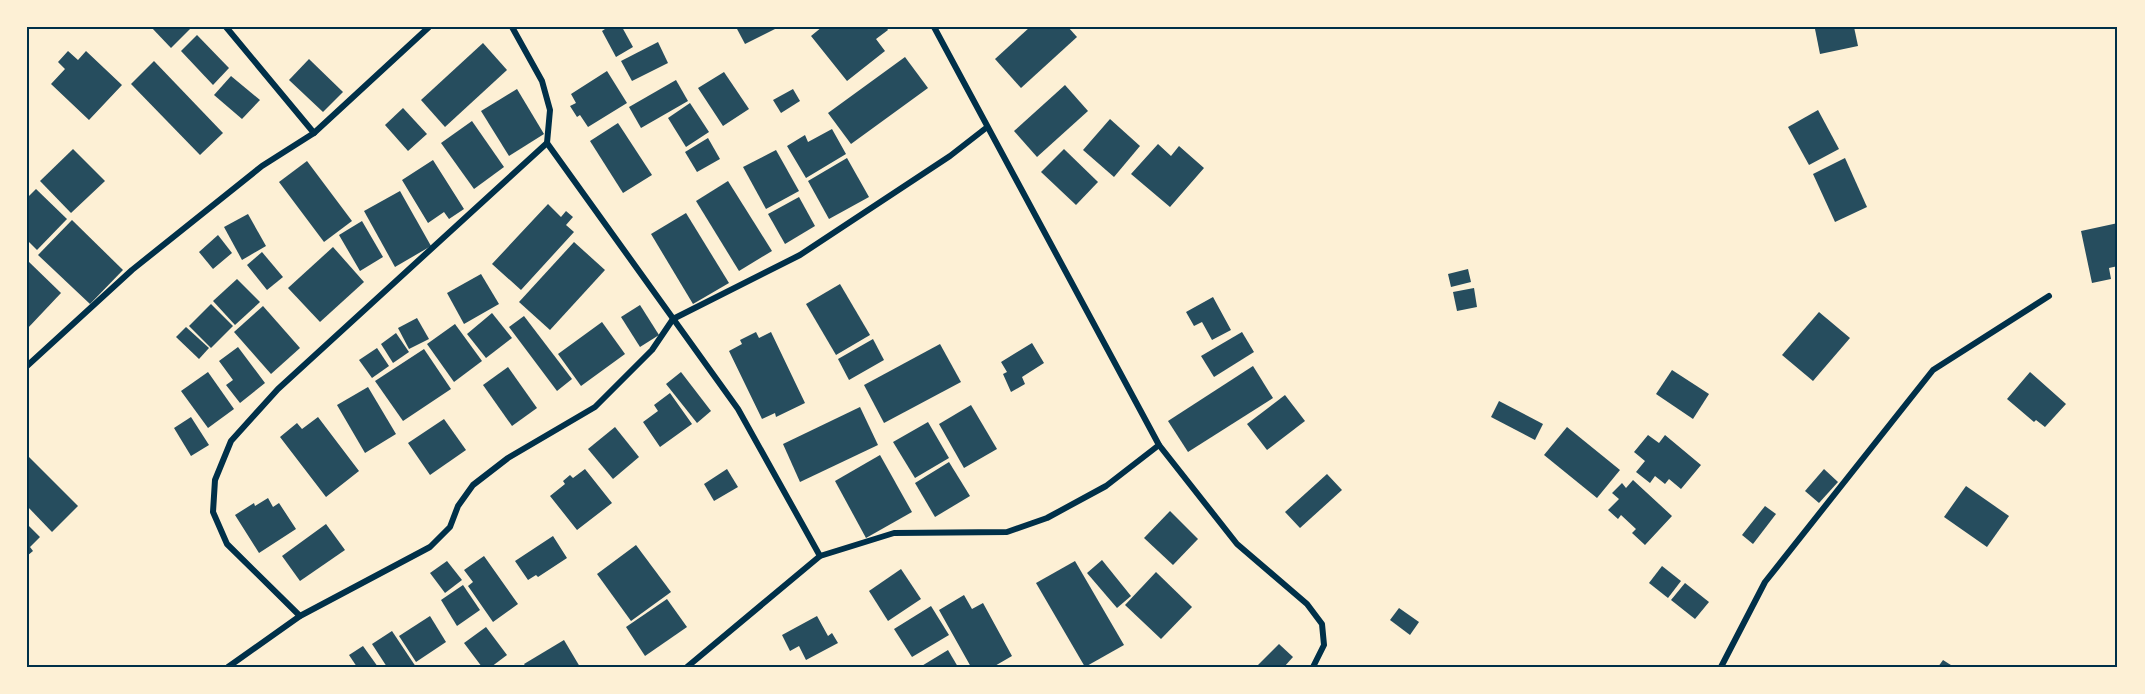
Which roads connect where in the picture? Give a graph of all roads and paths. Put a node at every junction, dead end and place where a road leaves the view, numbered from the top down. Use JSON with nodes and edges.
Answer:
{"nodes":[{"id":1,"x":226,"y":27,"type":"edge"},
{"id":2,"x":429,"y":27,"type":"edge"},
{"id":3,"x":512,"y":27,"type":"edge"},
{"id":4,"x":933,"y":27,"type":"edge"},
{"id":5,"x":986,"y":128,"type":"junction"},
{"id":6,"x":314,"y":133,"type":"junction"},
{"id":7,"x":547,"y":143,"type":"junction"},
{"id":8,"x":2049,"y":296,"type":"dead end"},
{"id":9,"x":673,"y":318,"type":"junction"},
{"id":10,"x":27,"y":366,"type":"edge"},
{"id":11,"x":1159,"y":445,"type":"junction"},
{"id":12,"x":820,"y":556,"type":"junction"},
{"id":13,"x":300,"y":616,"type":"junction"},
{"id":14,"x":228,"y":667,"type":"edge"},
{"id":15,"x":687,"y":667,"type":"edge"},
{"id":16,"x":1313,"y":667,"type":"edge"},
{"id":17,"x":1721,"y":667,"type":"edge"}],
"edges":[{"from":1,"to":6,"type":"street"},
{"from":2,"to":6,"type":"street"},
{"from":3,"to":7,"type":"street"},
{"from":4,"to":5,"type":"street"},
{"from":5,"to":9,"type":"street"},
{"from":5,"to":11,"type":"street"},
{"from":6,"to":10,"type":"street"},
{"from":7,"to":9,"type":"street"},
{"from":7,"to":13,"type":"street"},
{"from":8,"to":17,"type":"street"},
{"from":9,"to":12,"type":"street"},
{"from":9,"to":13,"type":"street"},
{"from":11,"to":12,"type":"street"},
{"from":11,"to":16,"type":"street"},
{"from":12,"to":15,"type":"street"},
{"from":13,"to":14,"type":"street"}]}
